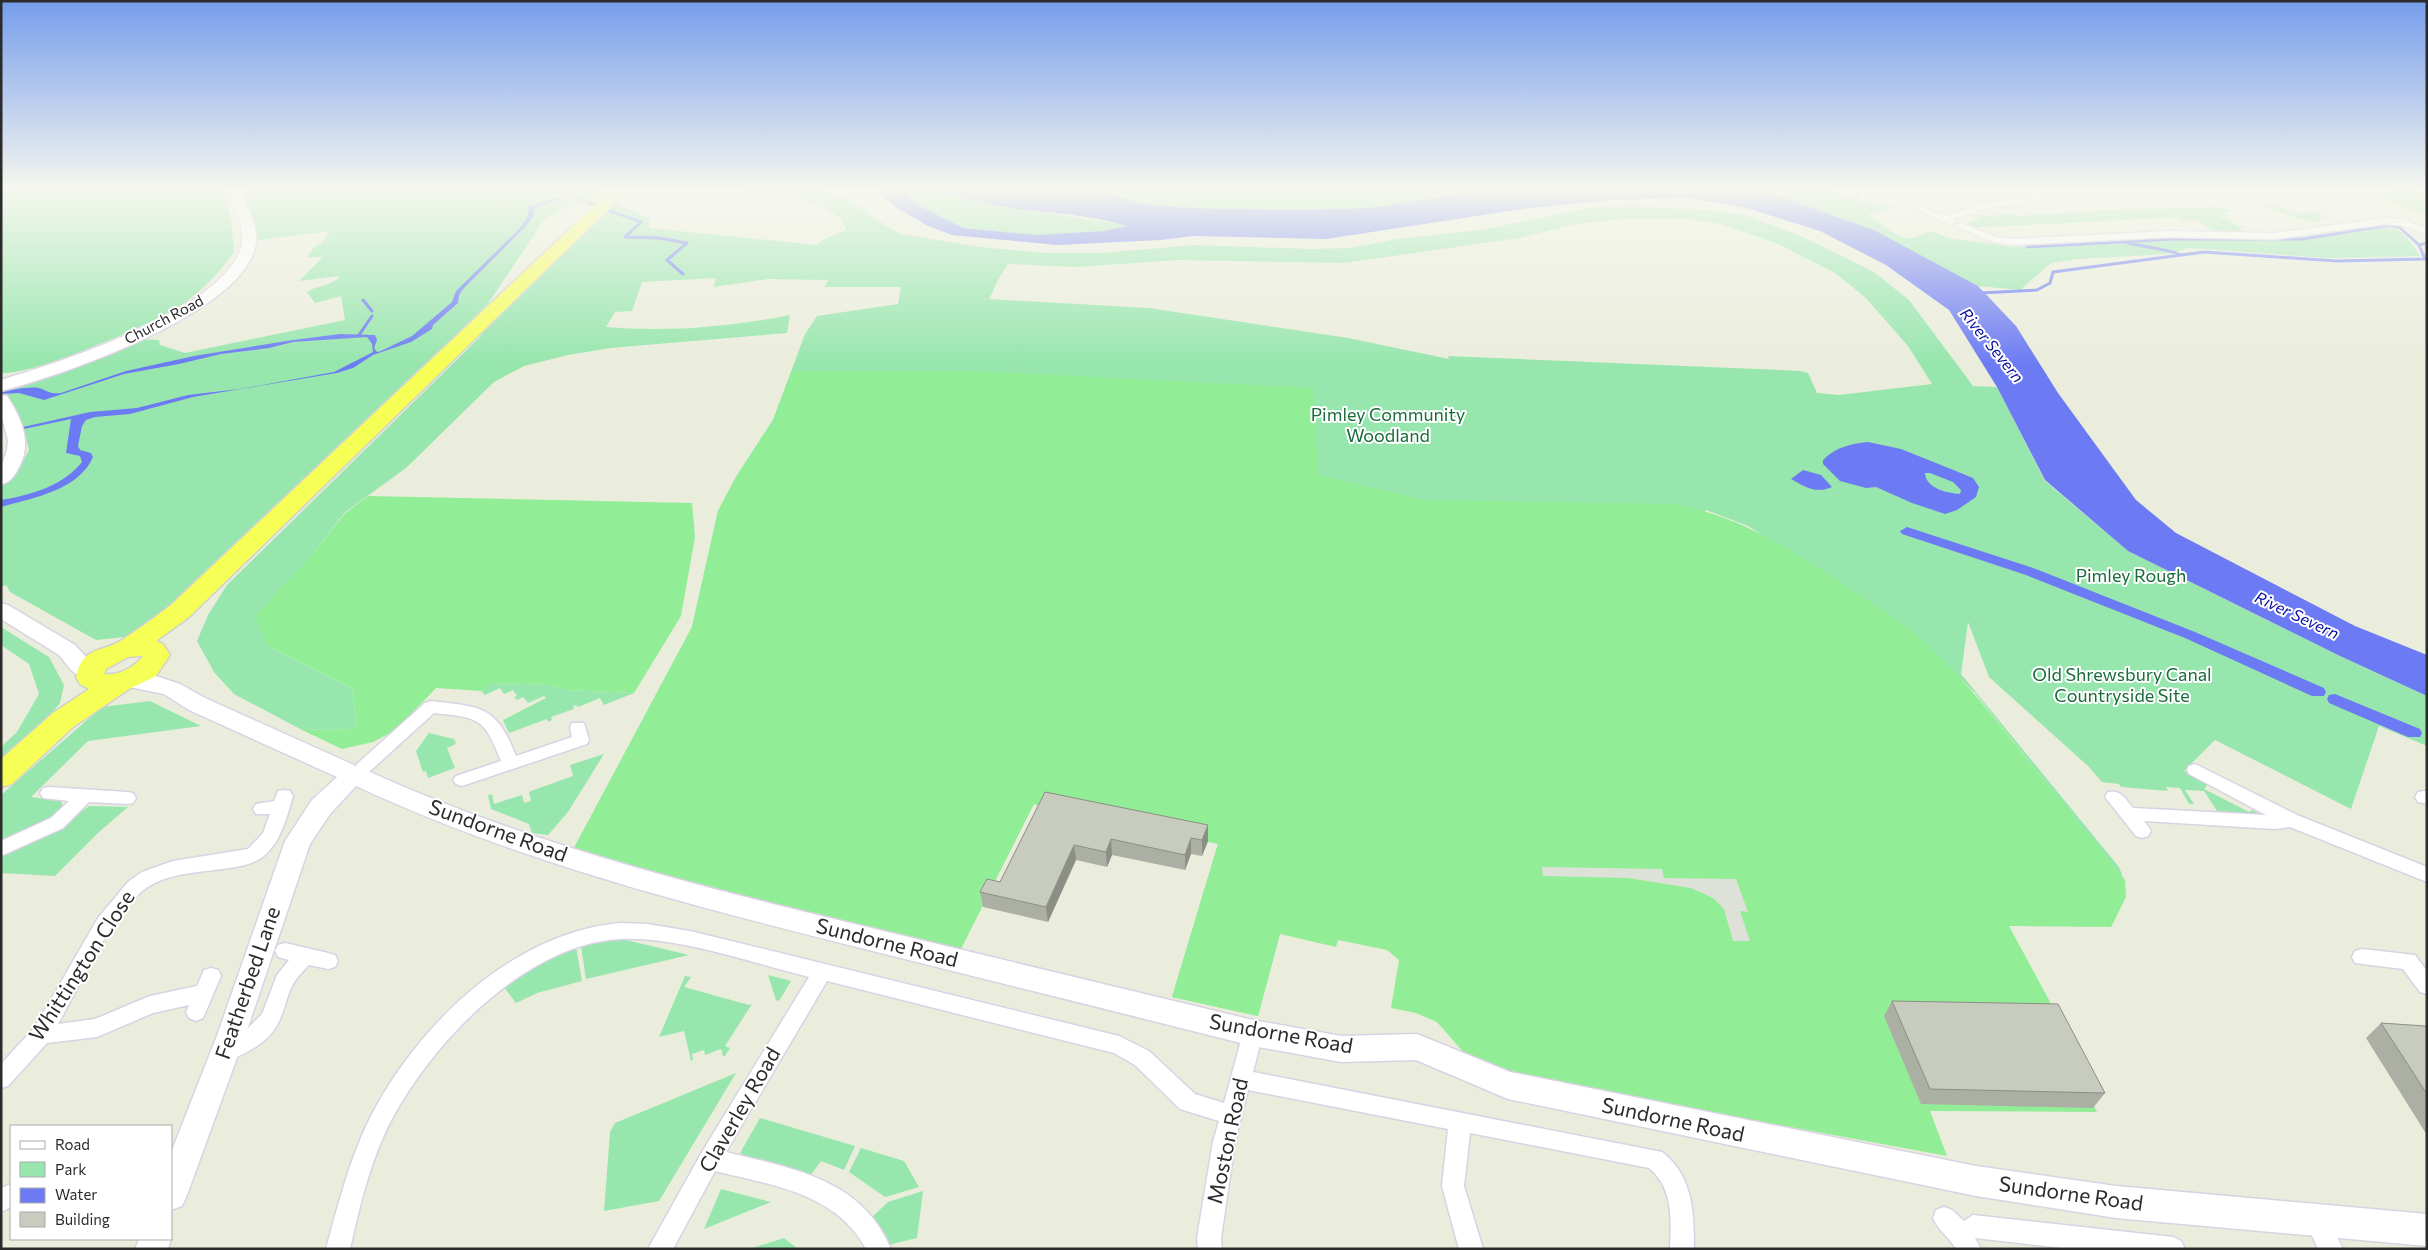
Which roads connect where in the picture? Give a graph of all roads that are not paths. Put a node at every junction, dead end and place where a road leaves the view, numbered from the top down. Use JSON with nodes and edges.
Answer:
{"nodes":[{"id":1,"x":248,"y":247,"type":"edge"},
{"id":2,"x":560,"y":247,"type":"edge"},
{"id":3,"x":1,"y":386,"type":"edge"},
{"id":4,"x":1,"y":400,"type":"edge"},
{"id":5,"x":1,"y":479,"type":"edge"},
{"id":6,"x":1,"y":610,"type":"edge"},
{"id":7,"x":67,"y":650,"type":"junction"},
{"id":8,"x":139,"y":652,"type":"junction"},
{"id":9,"x":90,"y":675,"type":"junction"},
{"id":10,"x":124,"y":681,"type":"junction"},
{"id":11,"x":176,"y":689,"type":"junction"},
{"id":12,"x":63,"y":720,"type":"junction"},
{"id":13,"x":578,"y":727,"type":"dead end"},
{"id":14,"x":510,"y":763,"type":"junction"},
{"id":15,"x":2195,"y":770,"type":"dead end"},
{"id":16,"x":354,"y":775,"type":"junction"},
{"id":17,"x":1,"y":776,"type":"edge"},
{"id":18,"x":462,"y":780,"type":"dead end"},
{"id":19,"x":49,"y":793,"type":"dead end"},
{"id":20,"x":83,"y":797,"type":"junction"},
{"id":21,"x":2114,"y":797,"type":"dead end"},
{"id":22,"x":126,"y":798,"type":"dead end"},
{"id":23,"x":262,"y":809,"type":"dead end"},
{"id":24,"x":2128,"y":814,"type":"junction"},
{"id":25,"x":2291,"y":820,"type":"junction"},
{"id":26,"x":2142,"y":831,"type":"dead end"},
{"id":27,"x":1,"y":849,"type":"edge"},
{"id":28,"x":2427,"y":875,"type":"edge"},
{"id":29,"x":2362,"y":957,"type":"dead end"},
{"id":30,"x":328,"y":960,"type":"dead end"},
{"id":31,"x":822,"y":972,"type":"junction"},
{"id":32,"x":2427,"y":986,"type":"edge"},
{"id":33,"x":196,"y":1012,"type":"dead end"},
{"id":34,"x":1253,"y":1033,"type":"junction"},
{"id":35,"x":41,"y":1035,"type":"junction"},
{"id":36,"x":224,"y":1054,"type":"junction"},
{"id":37,"x":1,"y":1079,"type":"edge"},
{"id":38,"x":1241,"y":1080,"type":"junction"},
{"id":39,"x":1231,"y":1115,"type":"junction"},
{"id":40,"x":1460,"y":1120,"type":"junction"},
{"id":41,"x":179,"y":1156,"type":"edge"},
{"id":42,"x":710,"y":1160,"type":"junction"},
{"id":43,"x":172,"y":1190,"type":"edge"},
{"id":44,"x":1944,"y":1218,"type":"dead end"},
{"id":45,"x":2316,"y":1220,"type":"junction"},
{"id":46,"x":2427,"y":1230,"type":"edge"},
{"id":47,"x":1971,"y":1238,"type":"edge"},
{"id":48,"x":338,"y":1249,"type":"edge"},
{"id":49,"x":660,"y":1249,"type":"edge"},
{"id":50,"x":879,"y":1249,"type":"edge"},
{"id":51,"x":1210,"y":1249,"type":"edge"},
{"id":52,"x":1471,"y":1249,"type":"edge"},
{"id":53,"x":1682,"y":1249,"type":"edge"},
{"id":54,"x":2173,"y":1249,"type":"edge"},
{"id":55,"x":2332,"y":1249,"type":"edge"}],
"edges":[{"from":1,"to":3,"type":"main road","name":"Church Road"},
{"from":2,"to":8,"type":"highway"},
{"from":4,"to":5,"type":"main road"},
{"from":6,"to":7,"type":"main road"},
{"from":7,"to":8,"type":"main road"},
{"from":7,"to":9,"type":"main road"},
{"from":8,"to":9,"type":"highway"},
{"from":8,"to":10,"type":"highway"},
{"from":8,"to":11,"type":"main road","name":"Sundorne Road"},
{"from":9,"to":10,"type":"highway"},
{"from":9,"to":12,"type":"highway"},
{"from":10,"to":11,"type":"main road","name":"Sundorne Road"},
{"from":10,"to":12,"type":"highway"},
{"from":11,"to":16,"type":"main road","name":"Sundorne Road"},
{"from":12,"to":17,"type":"highway"},
{"from":13,"to":14,"type":"street"},
{"from":14,"to":16,"type":"street"},
{"from":14,"to":18,"type":"street"},
{"from":15,"to":25,"type":"street"},
{"from":16,"to":34,"type":"main road","name":"Sundorne Road"},
{"from":16,"to":36,"type":"main road","name":"Featherbed Lane"},
{"from":19,"to":20,"type":"street"},
{"from":20,"to":22,"type":"street"},
{"from":20,"to":27,"type":"street"},
{"from":21,"to":24,"type":"street"},
{"from":23,"to":35,"type":"street","name":"Whittington Close"},
{"from":24,"to":25,"type":"street"},
{"from":24,"to":26,"type":"street"},
{"from":25,"to":28,"type":"street"},
{"from":29,"to":32,"type":"street"},
{"from":30,"to":36,"type":"street"},
{"from":31,"to":39,"type":"street"},
{"from":31,"to":42,"type":"street","name":"Claverley Road"},
{"from":31,"to":48,"type":"street"},
{"from":33,"to":35,"type":"street"},
{"from":34,"to":38,"type":"street","name":"Moston Road"},
{"from":34,"to":45,"type":"main road","name":"Sundorne Road"},
{"from":35,"to":37,"type":"street","name":"Whittington Close"},
{"from":36,"to":41,"type":"main road","name":"Featherbed Lane"},
{"from":38,"to":39,"type":"street","name":"Moston Road"},
{"from":38,"to":40,"type":"street"},
{"from":39,"to":51,"type":"street","name":"Moston Road"},
{"from":40,"to":52,"type":"street"},
{"from":40,"to":53,"type":"street"},
{"from":41,"to":43,"type":"main road","name":"Featherbed Lane"},
{"from":42,"to":49,"type":"street","name":"Claverley Road"},
{"from":42,"to":50,"type":"street"},
{"from":44,"to":47,"type":"street"},
{"from":45,"to":46,"type":"main road","name":"Sundorne Road"},
{"from":45,"to":55,"type":"street"},
{"from":47,"to":54,"type":"street"}]}
